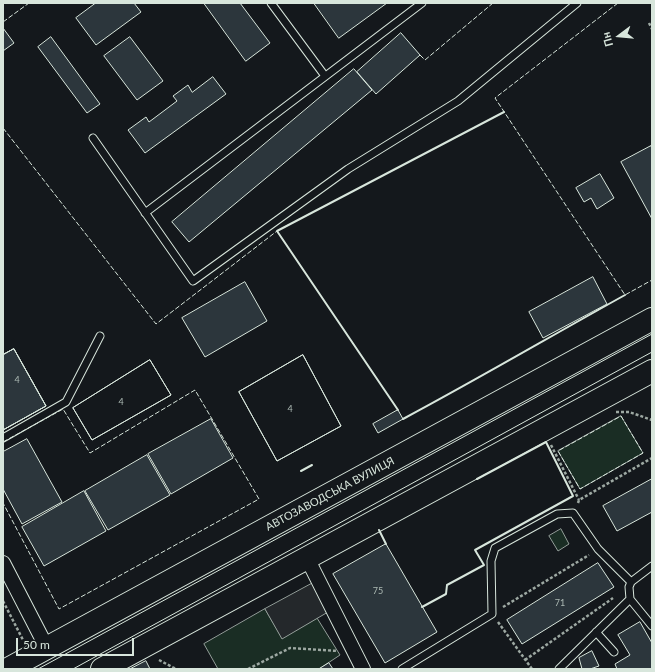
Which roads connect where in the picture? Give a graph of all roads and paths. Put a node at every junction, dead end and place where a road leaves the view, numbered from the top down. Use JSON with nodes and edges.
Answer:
{"nodes":[{"id":1,"x":271,"y":3,"type":"edge"},
{"id":2,"x":422,"y":3,"type":"edge"},
{"id":3,"x":577,"y":3,"type":"edge"},
{"id":4,"x":649,"y":23,"type":"dead end"},
{"id":5,"x":652,"y":29,"type":"edge"},
{"id":6,"x":325,"y":76,"type":"junction"},
{"id":7,"x":93,"y":138,"type":"dead end"},
{"id":8,"x":145,"y":213,"type":"junction"},
{"id":9,"x":652,"y":319,"type":"edge"},
{"id":10,"x":100,"y":336,"type":"dead end"},
{"id":11,"x":652,"y":371,"type":"edge"},
{"id":12,"x":611,"y":412,"type":"dead end"},
{"id":13,"x":652,"y":420,"type":"edge"},
{"id":14,"x":3,"y":438,"type":"edge"},
{"id":15,"x":550,"y":443,"type":"dead end"},
{"id":16,"x":652,"y":458,"type":"edge"},
{"id":17,"x":579,"y":500,"type":"junction"},
{"id":18,"x":573,"y":514,"type":"junction"},
{"id":19,"x":598,"y":549,"type":"junction"},
{"id":20,"x":307,"y":558,"type":"junction"},
{"id":21,"x":3,"y":563,"type":"edge"},
{"id":22,"x":652,"y":566,"type":"edge"},
{"id":23,"x":630,"y":584,"type":"junction"},
{"id":24,"x":630,"y":599,"type":"junction"},
{"id":25,"x":3,"y":601,"type":"edge"},
{"id":26,"x":492,"y":614,"type":"junction"},
{"id":27,"x":652,"y":626,"type":"edge"},
{"id":28,"x":596,"y":632,"type":"junction"},
{"id":29,"x":23,"y":640,"type":"dead end"},
{"id":30,"x":47,"y":648,"type":"junction"},
{"id":31,"x":614,"y":652,"type":"dead end"},
{"id":32,"x":355,"y":653,"type":"junction"},
{"id":33,"x":158,"y":659,"type":"dead end"},
{"id":34,"x":525,"y":660,"type":"junction"},
{"id":35,"x":8,"y":669,"type":"edge"},
{"id":36,"x":102,"y":669,"type":"edge"},
{"id":37,"x":176,"y":669,"type":"edge"},
{"id":38,"x":248,"y":669,"type":"edge"},
{"id":39,"x":363,"y":669,"type":"edge"},
{"id":40,"x":402,"y":669,"type":"edge"},
{"id":41,"x":532,"y":669,"type":"edge"},
{"id":42,"x":560,"y":669,"type":"edge"}],
"edges":[{"from":1,"to":6,"type":"lane"},
{"from":2,"to":6,"type":"lane"},
{"from":3,"to":8,"type":"lane"},
{"from":4,"to":5,"type":"path"},
{"from":6,"to":8,"type":"lane"},
{"from":7,"to":8,"type":"lane"},
{"from":9,"to":30,"type":"main road","name":"АВТОЗАВОДСЬКА ВУЛИЦЯ"},
{"from":10,"to":14,"type":"lane"},
{"from":11,"to":20,"type":"main road"},
{"from":12,"to":13,"type":"path"},
{"from":15,"to":17,"type":"path"},
{"from":16,"to":17,"type":"path"},
{"from":17,"to":18,"type":"path"},
{"from":18,"to":19,"type":"lane"},
{"from":18,"to":26,"type":"lane"},
{"from":19,"to":23,"type":"lane"},
{"from":19,"to":26,"type":"path"},
{"from":20,"to":32,"type":"street"},
{"from":20,"to":36,"type":"main road"},
{"from":21,"to":30,"type":"street"},
{"from":22,"to":23,"type":"lane"},
{"from":23,"to":24,"type":"lane"},
{"from":23,"to":34,"type":"path"},
{"from":24,"to":27,"type":"lane"},
{"from":24,"to":28,"type":"lane"},
{"from":25,"to":29,"type":"path"},
{"from":26,"to":34,"type":"path"},
{"from":26,"to":40,"type":"lane"},
{"from":28,"to":31,"type":"lane"},
{"from":28,"to":42,"type":"lane"},
{"from":30,"to":35,"type":"main road","name":"АВТОЗАВОДСЬКА ВУЛИЦЯ"},
{"from":32,"to":38,"type":"path"},
{"from":32,"to":39,"type":"street"},
{"from":33,"to":37,"type":"path"},
{"from":34,"to":41,"type":"path"}]}
